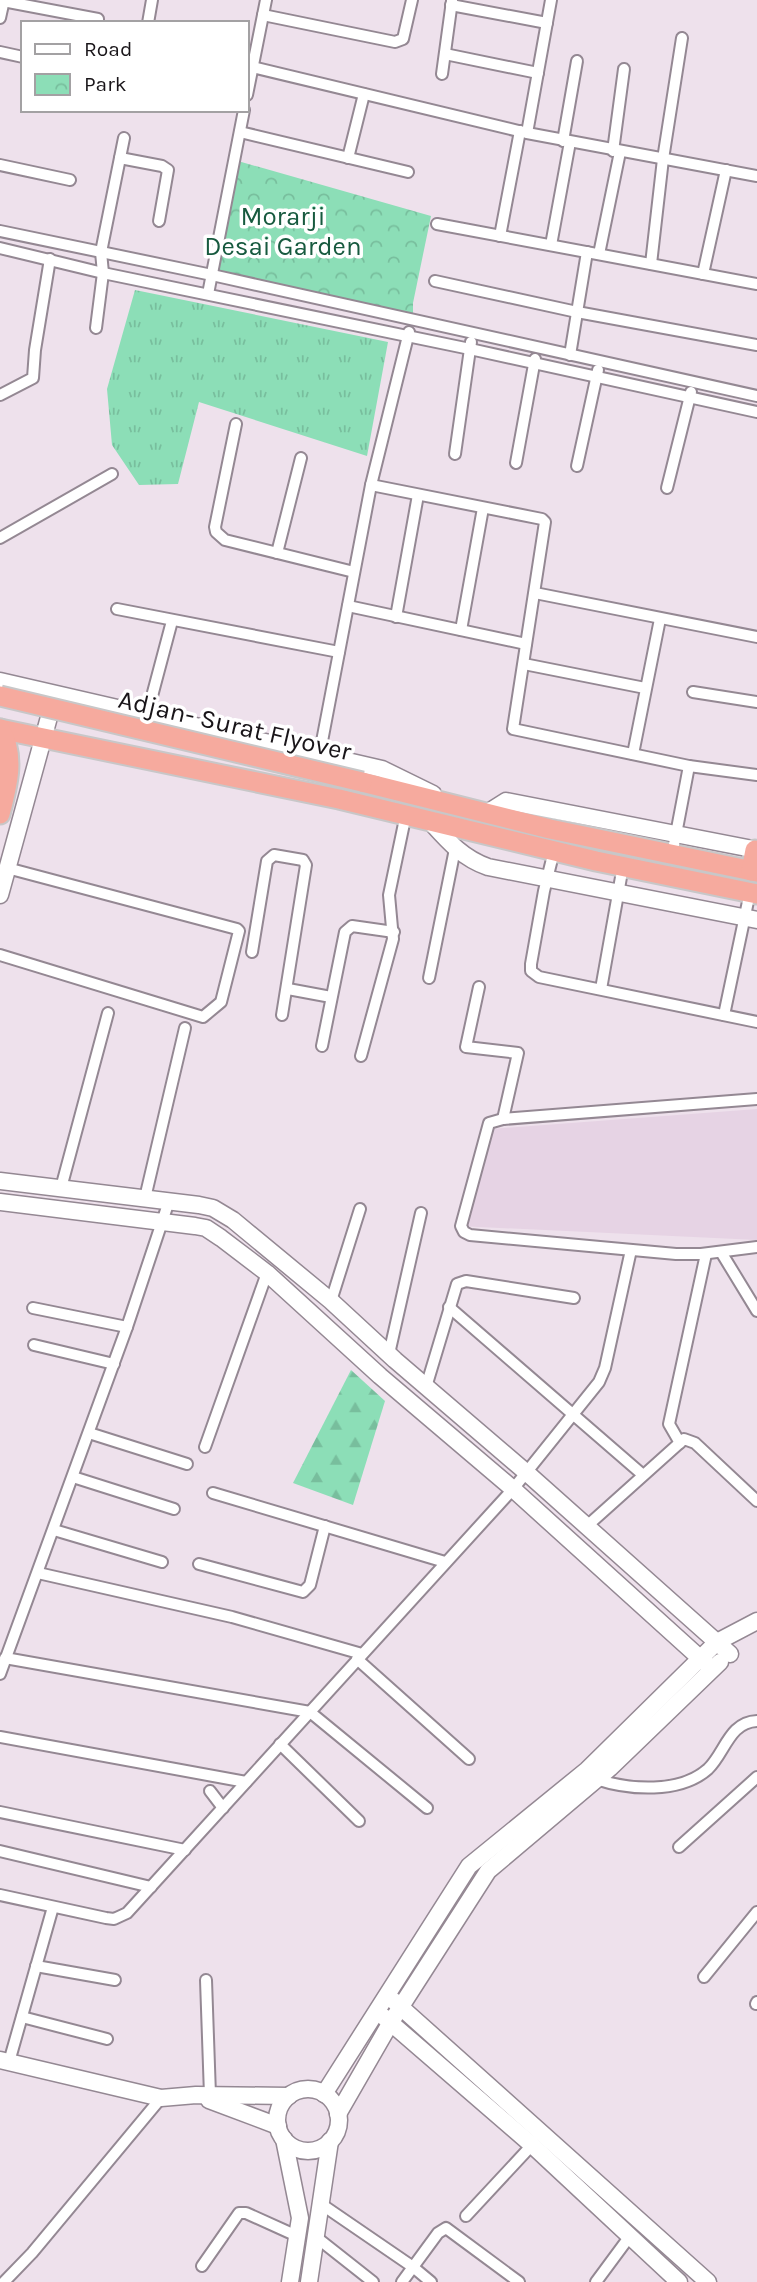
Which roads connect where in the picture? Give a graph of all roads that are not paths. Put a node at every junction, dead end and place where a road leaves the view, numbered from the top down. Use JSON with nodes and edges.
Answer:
{"nodes":[{"id":1,"x":152,"y":0,"type":"edge"},
{"id":2,"x":266,"y":0,"type":"edge"},
{"id":3,"x":412,"y":0,"type":"edge"},
{"id":4,"x":551,"y":0,"type":"edge"},
{"id":5,"x":4,"y":1,"type":"edge"},
{"id":6,"x":452,"y":3,"type":"edge"},
{"id":7,"x":263,"y":15,"type":"junction"},
{"id":8,"x":0,"y":18,"type":"edge"},
{"id":9,"x":98,"y":19,"type":"dead end"},
{"id":10,"x":148,"y":21,"type":"edge"},
{"id":11,"x":547,"y":23,"type":"junction"},
{"id":12,"x":682,"y":38,"type":"dead end"},
{"id":13,"x":0,"y":52,"type":"edge"},
{"id":14,"x":445,"y":54,"type":"junction"},
{"id":15,"x":21,"y":57,"type":"edge"},
{"id":16,"x":577,"y":61,"type":"dead end"},
{"id":17,"x":252,"y":67,"type":"junction"},
{"id":18,"x":624,"y":69,"type":"dead end"},
{"id":19,"x":538,"y":73,"type":"junction"},
{"id":20,"x":442,"y":74,"type":"dead end"},
{"id":21,"x":248,"y":89,"type":"edge"},
{"id":22,"x":364,"y":94,"type":"junction"},
{"id":23,"x":244,"y":112,"type":"edge"},
{"id":24,"x":240,"y":132,"type":"junction"},
{"id":25,"x":524,"y":132,"type":"junction"},
{"id":26,"x":124,"y":138,"type":"dead end"},
{"id":27,"x":566,"y":141,"type":"junction"},
{"id":28,"x":617,"y":151,"type":"junction"},
{"id":29,"x":120,"y":158,"type":"junction"},
{"id":30,"x":348,"y":158,"type":"junction"},
{"id":31,"x":663,"y":159,"type":"junction"},
{"id":32,"x":0,"y":166,"type":"edge"},
{"id":33,"x":726,"y":170,"type":"junction"},
{"id":34,"x":408,"y":172,"type":"dead end"},
{"id":35,"x":757,"y":176,"type":"edge"},
{"id":36,"x":70,"y":180,"type":"dead end"},
{"id":37,"x":159,"y":221,"type":"dead end"},
{"id":38,"x":437,"y":224,"type":"dead end"},
{"id":39,"x":0,"y":231,"type":"edge"},
{"id":40,"x":500,"y":236,"type":"junction"},
{"id":41,"x":551,"y":245,"type":"junction"},
{"id":42,"x":0,"y":248,"type":"edge"},
{"id":43,"x":101,"y":252,"type":"junction"},
{"id":44,"x":587,"y":252,"type":"junction"},
{"id":45,"x":599,"y":254,"type":"junction"},
{"id":46,"x":50,"y":259,"type":"junction"},
{"id":47,"x":651,"y":264,"type":"junction"},
{"id":48,"x":103,"y":273,"type":"junction"},
{"id":49,"x":703,"y":274,"type":"junction"},
{"id":50,"x":212,"y":275,"type":"junction"},
{"id":51,"x":435,"y":281,"type":"dead end"},
{"id":52,"x":757,"y":284,"type":"edge"},
{"id":53,"x":208,"y":294,"type":"junction"},
{"id":54,"x":577,"y":312,"type":"junction"},
{"id":55,"x":412,"y":320,"type":"junction"},
{"id":56,"x":96,"y":328,"type":"dead end"},
{"id":57,"x":472,"y":333,"type":"junction"},
{"id":58,"x":408,"y":337,"type":"junction"},
{"id":59,"x":757,"y":345,"type":"edge"},
{"id":60,"x":537,"y":348,"type":"junction"},
{"id":61,"x":470,"y":349,"type":"junction"},
{"id":62,"x":570,"y":355,"type":"junction"},
{"id":63,"x":599,"y":362,"type":"junction"},
{"id":64,"x":534,"y":363,"type":"junction"},
{"id":65,"x":596,"y":377,"type":"junction"},
{"id":66,"x":694,"y":383,"type":"junction"},
{"id":67,"x":0,"y":395,"type":"edge"},
{"id":68,"x":757,"y":396,"type":"edge"},
{"id":69,"x":690,"y":397,"type":"junction"},
{"id":70,"x":757,"y":412,"type":"edge"},
{"id":71,"x":236,"y":424,"type":"dead end"},
{"id":72,"x":455,"y":454,"type":"dead end"},
{"id":73,"x":301,"y":458,"type":"dead end"},
{"id":74,"x":516,"y":463,"type":"dead end"},
{"id":75,"x":577,"y":466,"type":"dead end"},
{"id":76,"x":112,"y":474,"type":"dead end"},
{"id":77,"x":371,"y":485,"type":"junction"},
{"id":78,"x":667,"y":488,"type":"dead end"},
{"id":79,"x":418,"y":495,"type":"junction"},
{"id":80,"x":484,"y":508,"type":"junction"},
{"id":81,"x":0,"y":538,"type":"edge"},
{"id":82,"x":277,"y":553,"type":"junction"},
{"id":83,"x":354,"y":572,"type":"junction"},
{"id":84,"x":536,"y":593,"type":"junction"},
{"id":85,"x":348,"y":606,"type":"junction"},
{"id":86,"x":117,"y":609,"type":"dead end"},
{"id":87,"x":396,"y":617,"type":"junction"},
{"id":88,"x":660,"y":620,"type":"junction"},
{"id":89,"x":172,"y":621,"type":"junction"},
{"id":90,"x":461,"y":630,"type":"junction"},
{"id":91,"x":757,"y":637,"type":"edge"},
{"id":92,"x":526,"y":644,"type":"junction"},
{"id":93,"x":339,"y":652,"type":"junction"},
{"id":94,"x":524,"y":664,"type":"junction"},
{"id":95,"x":0,"y":681,"type":"edge"},
{"id":96,"x":645,"y":688,"type":"junction"},
{"id":97,"x":693,"y":692,"type":"dead end"},
{"id":98,"x":55,"y":693,"type":"junction"},
{"id":99,"x":0,"y":696,"type":"edge"},
{"id":100,"x":757,"y":702,"type":"edge"},
{"id":101,"x":147,"y":715,"type":"junction"},
{"id":102,"x":0,"y":729,"type":"edge"},
{"id":103,"x":43,"y":737,"type":"junction"},
{"id":104,"x":633,"y":754,"type":"junction"},
{"id":105,"x":319,"y":757,"type":"junction"},
{"id":106,"x":688,"y":766,"type":"junction"},
{"id":107,"x":757,"y":775,"type":"edge"},
{"id":108,"x":457,"y":805,"type":"junction"},
{"id":109,"x":487,"y":813,"type":"junction"},
{"id":110,"x":0,"y":814,"type":"edge"},
{"id":111,"x":406,"y":814,"type":"junction"},
{"id":112,"x":429,"y":820,"type":"junction"},
{"id":113,"x":676,"y":834,"type":"junction"},
{"id":114,"x":455,"y":849,"type":"junction"},
{"id":115,"x":554,"y":850,"type":"junction"},
{"id":116,"x":756,"y":850,"type":"edge"},
{"id":117,"x":672,"y":855,"type":"junction"},
{"id":118,"x":622,"y":866,"type":"junction"},
{"id":119,"x":7,"y":868,"type":"junction"},
{"id":120,"x":754,"y":871,"type":"edge"},
{"id":121,"x":548,"y":878,"type":"junction"},
{"id":122,"x":618,"y":892,"type":"junction"},
{"id":123,"x":754,"y":893,"type":"edge"},
{"id":124,"x":0,"y":895,"type":"edge"},
{"id":125,"x":751,"y":919,"type":"edge"},
{"id":126,"x":394,"y":932,"type":"junction"},
{"id":127,"x":252,"y":952,"type":"dead end"},
{"id":128,"x":0,"y":955,"type":"edge"},
{"id":129,"x":429,"y":978,"type":"dead end"},
{"id":130,"x":478,"y":987,"type":"dead end"},
{"id":131,"x":288,"y":989,"type":"junction"},
{"id":132,"x":601,"y":989,"type":"junction"},
{"id":133,"x":331,"y":997,"type":"junction"},
{"id":134,"x":107,"y":1013,"type":"dead end"},
{"id":135,"x":282,"y":1015,"type":"dead end"},
{"id":136,"x":724,"y":1015,"type":"junction"},
{"id":137,"x":757,"y":1022,"type":"edge"},
{"id":138,"x":185,"y":1028,"type":"dead end"},
{"id":139,"x":322,"y":1046,"type":"dead end"},
{"id":140,"x":361,"y":1056,"type":"dead end"},
{"id":141,"x":757,"y":1099,"type":"edge"},
{"id":142,"x":503,"y":1119,"type":"junction"},
{"id":143,"x":0,"y":1181,"type":"edge"},
{"id":144,"x":61,"y":1188,"type":"junction"},
{"id":145,"x":145,"y":1198,"type":"junction"},
{"id":146,"x":169,"y":1201,"type":"junction"},
{"id":147,"x":0,"y":1202,"type":"edge"},
{"id":148,"x":360,"y":1209,"type":"dead end"},
{"id":149,"x":421,"y":1213,"type":"dead end"},
{"id":150,"x":164,"y":1222,"type":"junction"},
{"id":151,"x":757,"y":1247,"type":"edge"},
{"id":152,"x":631,"y":1250,"type":"junction"},
{"id":153,"x":721,"y":1252,"type":"junction"},
{"id":154,"x":706,"y":1254,"type":"junction"},
{"id":155,"x":267,"y":1273,"type":"junction"},
{"id":156,"x":574,"y":1298,"type":"dead end"},
{"id":157,"x":331,"y":1301,"type":"junction"},
{"id":158,"x":449,"y":1307,"type":"junction"},
{"id":159,"x":33,"y":1308,"type":"dead end"},
{"id":160,"x":757,"y":1311,"type":"edge"},
{"id":161,"x":127,"y":1327,"type":"junction"},
{"id":162,"x":34,"y":1345,"type":"dead end"},
{"id":163,"x":389,"y":1354,"type":"junction"},
{"id":164,"x":114,"y":1364,"type":"junction"},
{"id":165,"x":426,"y":1387,"type":"junction"},
{"id":166,"x":573,"y":1415,"type":"junction"},
{"id":167,"x":89,"y":1433,"type":"junction"},
{"id":168,"x":680,"y":1443,"type":"junction"},
{"id":169,"x":205,"y":1447,"type":"dead end"},
{"id":170,"x":187,"y":1464,"type":"dead end"},
{"id":171,"x":527,"y":1473,"type":"junction"},
{"id":172,"x":643,"y":1475,"type":"junction"},
{"id":173,"x":73,"y":1477,"type":"junction"},
{"id":174,"x":513,"y":1489,"type":"junction"},
{"id":175,"x":213,"y":1493,"type":"dead end"},
{"id":176,"x":757,"y":1502,"type":"edge"},
{"id":177,"x":174,"y":1509,"type":"dead end"},
{"id":178,"x":325,"y":1526,"type":"junction"},
{"id":179,"x":586,"y":1526,"type":"junction"},
{"id":180,"x":54,"y":1530,"type":"junction"},
{"id":181,"x":162,"y":1562,"type":"dead end"},
{"id":182,"x":445,"y":1562,"type":"junction"},
{"id":183,"x":199,"y":1564,"type":"dead end"},
{"id":184,"x":38,"y":1573,"type":"junction"},
{"id":185,"x":754,"y":1623,"type":"edge"},
{"id":186,"x":717,"y":1642,"type":"junction"},
{"id":187,"x":730,"y":1654,"type":"junction"},
{"id":188,"x":360,"y":1656,"type":"junction"},
{"id":189,"x":5,"y":1658,"type":"junction"},
{"id":190,"x":706,"y":1663,"type":"junction"},
{"id":191,"x":0,"y":1674,"type":"edge"},
{"id":192,"x":310,"y":1712,"type":"junction"},
{"id":193,"x":757,"y":1721,"type":"edge"},
{"id":194,"x":0,"y":1737,"type":"edge"},
{"id":195,"x":280,"y":1744,"type":"junction"},
{"id":196,"x":469,"y":1759,"type":"dead end"},
{"id":197,"x":757,"y":1777,"type":"edge"},
{"id":198,"x":596,"y":1779,"type":"junction"},
{"id":199,"x":246,"y":1782,"type":"junction"},
{"id":200,"x":210,"y":1791,"type":"dead end"},
{"id":201,"x":223,"y":1808,"type":"junction"},
{"id":202,"x":427,"y":1808,"type":"dead end"},
{"id":203,"x":0,"y":1812,"type":"edge"},
{"id":204,"x":359,"y":1821,"type":"dead end"},
{"id":205,"x":680,"y":1847,"type":"dead end"},
{"id":206,"x":185,"y":1850,"type":"junction"},
{"id":207,"x":0,"y":1851,"type":"edge"},
{"id":208,"x":151,"y":1886,"type":"junction"},
{"id":209,"x":0,"y":1895,"type":"edge"},
{"id":210,"x":53,"y":1907,"type":"junction"},
{"id":211,"x":757,"y":1912,"type":"edge"},
{"id":212,"x":36,"y":1966,"type":"junction"},
{"id":213,"x":704,"y":1977,"type":"dead end"},
{"id":214,"x":115,"y":1980,"type":"dead end"},
{"id":215,"x":206,"y":1980,"type":"dead end"},
{"id":216,"x":387,"y":1995,"type":"junction"},
{"id":217,"x":400,"y":2007,"type":"junction"},
{"id":218,"x":377,"y":2011,"type":"junction"},
{"id":219,"x":22,"y":2017,"type":"junction"},
{"id":220,"x":391,"y":2022,"type":"junction"},
{"id":221,"x":107,"y":2039,"type":"dead end"},
{"id":222,"x":4,"y":2061,"type":"edge"},
{"id":223,"x":324,"y":2094,"type":"junction"},
{"id":224,"x":203,"y":2095,"type":"junction"},
{"id":225,"x":289,"y":2096,"type":"junction"},
{"id":226,"x":161,"y":2098,"type":"junction"},
{"id":227,"x":338,"y":2114,"type":"junction"},
{"id":228,"x":281,"y":2132,"type":"junction"},
{"id":229,"x":330,"y":2141,"type":"junction"},
{"id":230,"x":532,"y":2146,"type":"junction"},
{"id":231,"x":321,"y":2203,"type":"junction"},
{"id":232,"x":466,"y":2216,"type":"dead end"},
{"id":233,"x":297,"y":2236,"type":"junction"},
{"id":234,"x":630,"y":2236,"type":"junction"},
{"id":235,"x":316,"y":2238,"type":"junction"},
{"id":236,"x":202,"y":2266,"type":"dead end"},
{"id":237,"x":413,"y":2267,"type":"junction"},
{"id":238,"x":676,"y":2281,"type":"edge"},
{"id":239,"x":4,"y":2282,"type":"edge"},
{"id":240,"x":290,"y":2282,"type":"edge"},
{"id":241,"x":309,"y":2282,"type":"edge"},
{"id":242,"x":373,"y":2282,"type":"edge"},
{"id":243,"x":402,"y":2282,"type":"edge"},
{"id":244,"x":431,"y":2282,"type":"edge"},
{"id":245,"x":519,"y":2282,"type":"edge"},
{"id":246,"x":596,"y":2282,"type":"edge"},
{"id":247,"x":708,"y":2282,"type":"edge"}],
"edges":[{"from":1,"to":10,"type":"street"},
{"from":2,"to":7,"type":"street"},
{"from":3,"to":7,"type":"street"},
{"from":4,"to":11,"type":"street"},
{"from":5,"to":8,"type":"street"},
{"from":5,"to":9,"type":"street"},
{"from":6,"to":11,"type":"street"},
{"from":6,"to":14,"type":"street"},
{"from":7,"to":17,"type":"street"},
{"from":11,"to":19,"type":"street"},
{"from":12,"to":31,"type":"street"},
{"from":13,"to":15,"type":"street"},
{"from":14,"to":19,"type":"street"},
{"from":14,"to":20,"type":"street"},
{"from":16,"to":27,"type":"street"},
{"from":17,"to":21,"type":"street"},
{"from":17,"to":22,"type":"street"},
{"from":18,"to":28,"type":"street"},
{"from":19,"to":25,"type":"street"},
{"from":22,"to":25,"type":"street"},
{"from":22,"to":30,"type":"street"},
{"from":23,"to":24,"type":"street"},
{"from":24,"to":30,"type":"street"},
{"from":24,"to":50,"type":"street"},
{"from":25,"to":27,"type":"street"},
{"from":25,"to":40,"type":"street"},
{"from":26,"to":29,"type":"street"},
{"from":27,"to":28,"type":"street"},
{"from":27,"to":41,"type":"street"},
{"from":28,"to":31,"type":"street"},
{"from":28,"to":45,"type":"street"},
{"from":29,"to":37,"type":"street"},
{"from":29,"to":43,"type":"street"},
{"from":30,"to":34,"type":"street"},
{"from":31,"to":33,"type":"street"},
{"from":31,"to":47,"type":"street"},
{"from":32,"to":36,"type":"street"},
{"from":33,"to":35,"type":"street"},
{"from":33,"to":49,"type":"street"},
{"from":38,"to":40,"type":"street"},
{"from":39,"to":43,"type":"street"},
{"from":40,"to":41,"type":"street"},
{"from":41,"to":44,"type":"street"},
{"from":42,"to":46,"type":"street"},
{"from":43,"to":48,"type":"street"},
{"from":43,"to":50,"type":"street"},
{"from":44,"to":45,"type":"street"},
{"from":44,"to":54,"type":"street"},
{"from":45,"to":47,"type":"street"},
{"from":46,"to":48,"type":"street"},
{"from":46,"to":67,"type":"street"},
{"from":47,"to":49,"type":"street"},
{"from":48,"to":53,"type":"street"},
{"from":48,"to":56,"type":"street"},
{"from":49,"to":52,"type":"street"},
{"from":50,"to":53,"type":"street"},
{"from":50,"to":55,"type":"street"},
{"from":51,"to":54,"type":"street"},
{"from":53,"to":58,"type":"street"},
{"from":54,"to":59,"type":"street"},
{"from":54,"to":62,"type":"street"},
{"from":55,"to":57,"type":"street"},
{"from":55,"to":58,"type":"street"},
{"from":57,"to":60,"type":"street"},
{"from":57,"to":61,"type":"street"},
{"from":58,"to":61,"type":"street"},
{"from":58,"to":77,"type":"street"},
{"from":60,"to":62,"type":"street"},
{"from":60,"to":64,"type":"street"},
{"from":61,"to":64,"type":"street"},
{"from":61,"to":72,"type":"street"},
{"from":62,"to":63,"type":"street"},
{"from":63,"to":65,"type":"street"},
{"from":63,"to":66,"type":"street"},
{"from":64,"to":65,"type":"street"},
{"from":64,"to":74,"type":"street"},
{"from":65,"to":69,"type":"street"},
{"from":65,"to":75,"type":"street"},
{"from":66,"to":68,"type":"street"},
{"from":66,"to":69,"type":"street"},
{"from":69,"to":70,"type":"street"},
{"from":69,"to":78,"type":"street"},
{"from":71,"to":82,"type":"street"},
{"from":73,"to":82,"type":"street"},
{"from":76,"to":81,"type":"street"},
{"from":77,"to":79,"type":"street"},
{"from":77,"to":83,"type":"street"},
{"from":79,"to":80,"type":"street"},
{"from":79,"to":87,"type":"street"},
{"from":80,"to":84,"type":"street"},
{"from":80,"to":90,"type":"street"},
{"from":82,"to":83,"type":"street"},
{"from":83,"to":85,"type":"street"},
{"from":84,"to":88,"type":"street"},
{"from":84,"to":92,"type":"street"},
{"from":85,"to":87,"type":"street"},
{"from":85,"to":93,"type":"street"},
{"from":86,"to":89,"type":"street"},
{"from":87,"to":90,"type":"street"},
{"from":88,"to":91,"type":"street"},
{"from":88,"to":96,"type":"street"},
{"from":89,"to":93,"type":"street"},
{"from":89,"to":101,"type":"street"},
{"from":90,"to":92,"type":"street"},
{"from":92,"to":94,"type":"street"},
{"from":93,"to":105,"type":"street"},
{"from":94,"to":96,"type":"street"},
{"from":94,"to":104,"type":"street"},
{"from":95,"to":98,"type":"street"},
{"from":96,"to":104,"type":"street"},
{"from":97,"to":100,"type":"street"},
{"from":98,"to":101,"type":"street"},
{"from":98,"to":103,"type":"street"},
{"from":99,"to":108,"type":"highway","name":"Adjan- Surat Flyover","bridge":true},
{"from":101,"to":105,"type":"street"},
{"from":102,"to":103,"type":"highway"},
{"from":102,"to":110,"type":"highway"},
{"from":103,"to":111,"type":"highway"},
{"from":103,"to":119,"type":"street"},
{"from":104,"to":106,"type":"street"},
{"from":105,"to":108,"type":"street"},
{"from":106,"to":107,"type":"street"},
{"from":106,"to":113,"type":"street"},
{"from":108,"to":109,"type":"highway","name":"Adjan- Surat Flyover"},
{"from":109,"to":113,"type":"street"},
{"from":109,"to":117,"type":"highway","name":"Adjan- Surat Flyover"},
{"from":111,"to":112,"type":"highway"},
{"from":111,"to":126,"type":"street"},
{"from":112,"to":114,"type":"street"},
{"from":112,"to":115,"type":"highway"},
{"from":113,"to":116,"type":"street"},
{"from":113,"to":117,"type":"street"},
{"from":114,"to":121,"type":"street"},
{"from":114,"to":129,"type":"street"},
{"from":115,"to":118,"type":"highway"},
{"from":115,"to":121,"type":"street"},
{"from":116,"to":120,"type":"highway"},
{"from":117,"to":120,"type":"highway","name":"Adjan- Surat Flyover"},
{"from":118,"to":122,"type":"street"},
{"from":118,"to":123,"type":"highway"},
{"from":119,"to":124,"type":"street"},
{"from":119,"to":128,"type":"street"},
{"from":121,"to":122,"type":"street"},
{"from":121,"to":132,"type":"street"},
{"from":122,"to":125,"type":"street"},
{"from":122,"to":132,"type":"street"},
{"from":123,"to":125,"type":"street"},
{"from":125,"to":136,"type":"street"},
{"from":126,"to":133,"type":"street"},
{"from":126,"to":140,"type":"street"},
{"from":127,"to":131,"type":"street"},
{"from":130,"to":142,"type":"street"},
{"from":131,"to":133,"type":"street"},
{"from":131,"to":135,"type":"street"},
{"from":132,"to":136,"type":"street"},
{"from":133,"to":139,"type":"street"},
{"from":134,"to":144,"type":"street"},
{"from":136,"to":137,"type":"street"},
{"from":138,"to":145,"type":"street"},
{"from":141,"to":142,"type":"street"},
{"from":142,"to":152,"type":"street"},
{"from":143,"to":144,"type":"street"},
{"from":144,"to":145,"type":"street"},
{"from":145,"to":146,"type":"street"},
{"from":146,"to":150,"type":"street"},
{"from":146,"to":157,"type":"street"},
{"from":147,"to":150,"type":"street"},
{"from":148,"to":157,"type":"street"},
{"from":149,"to":163,"type":"street"},
{"from":150,"to":155,"type":"street"},
{"from":150,"to":161,"type":"street"},
{"from":151,"to":153,"type":"street"},
{"from":152,"to":154,"type":"street"},
{"from":152,"to":166,"type":"street"},
{"from":153,"to":154,"type":"street"},
{"from":153,"to":160,"type":"street"},
{"from":154,"to":168,"type":"street"},
{"from":155,"to":169,"type":"street"},
{"from":155,"to":174,"type":"street"},
{"from":156,"to":158,"type":"street"},
{"from":157,"to":163,"type":"street"},
{"from":158,"to":165,"type":"street"},
{"from":158,"to":166,"type":"street"},
{"from":159,"to":161,"type":"street"},
{"from":161,"to":164,"type":"street"},
{"from":162,"to":164,"type":"street"},
{"from":163,"to":165,"type":"street"},
{"from":164,"to":167,"type":"street"},
{"from":165,"to":171,"type":"street"},
{"from":166,"to":171,"type":"street"},
{"from":166,"to":172,"type":"street"},
{"from":167,"to":170,"type":"street"},
{"from":167,"to":173,"type":"street"},
{"from":168,"to":172,"type":"street"},
{"from":168,"to":176,"type":"street"},
{"from":171,"to":174,"type":"street"},
{"from":171,"to":179,"type":"street"},
{"from":172,"to":179,"type":"street"},
{"from":173,"to":177,"type":"street"},
{"from":173,"to":180,"type":"street"},
{"from":174,"to":182,"type":"street"},
{"from":174,"to":190,"type":"street"},
{"from":175,"to":178,"type":"street"},
{"from":178,"to":182,"type":"street"},
{"from":178,"to":183,"type":"street"},
{"from":179,"to":186,"type":"street"},
{"from":180,"to":181,"type":"street"},
{"from":180,"to":184,"type":"street"},
{"from":182,"to":188,"type":"street"},
{"from":184,"to":188,"type":"street"},
{"from":184,"to":189,"type":"street"},
{"from":185,"to":186,"type":"street"},
{"from":185,"to":187,"type":"street"},
{"from":186,"to":187,"type":"street"},
{"from":186,"to":190,"type":"street"},
{"from":187,"to":190,"type":"street"},
{"from":188,"to":192,"type":"street"},
{"from":188,"to":196,"type":"street"},
{"from":189,"to":191,"type":"street"},
{"from":189,"to":192,"type":"street"},
{"from":190,"to":198,"type":"street"},
{"from":190,"to":216,"type":"street"},
{"from":192,"to":195,"type":"street"},
{"from":192,"to":202,"type":"street"},
{"from":193,"to":198,"type":"street"},
{"from":194,"to":199,"type":"street"},
{"from":195,"to":199,"type":"street"},
{"from":195,"to":204,"type":"street"},
{"from":197,"to":205,"type":"street"},
{"from":198,"to":217,"type":"street"},
{"from":199,"to":201,"type":"street"},
{"from":200,"to":201,"type":"street"},
{"from":201,"to":206,"type":"street"},
{"from":203,"to":206,"type":"street"},
{"from":206,"to":208,"type":"street"},
{"from":207,"to":208,"type":"street"},
{"from":208,"to":210,"type":"street"},
{"from":209,"to":210,"type":"street"},
{"from":210,"to":212,"type":"street"},
{"from":211,"to":213,"type":"street"},
{"from":212,"to":214,"type":"street"},
{"from":212,"to":219,"type":"street"},
{"from":215,"to":224,"type":"street"},
{"from":216,"to":217,"type":"street"},
{"from":216,"to":218,"type":"street"},
{"from":217,"to":220,"type":"street"},
{"from":217,"to":247,"type":"street"},
{"from":218,"to":220,"type":"street"},
{"from":218,"to":223,"type":"street"},
{"from":219,"to":221,"type":"street"},
{"from":219,"to":222,"type":"street"},
{"from":220,"to":227,"type":"street"},
{"from":220,"to":230,"type":"street"},
{"from":222,"to":226,"type":"street"},
{"from":223,"to":225,"type":"street"},
{"from":223,"to":227,"type":"street"},
{"from":224,"to":225,"type":"street"},
{"from":224,"to":226,"type":"street"},
{"from":224,"to":228,"type":"street"},
{"from":225,"to":228,"type":"street"},
{"from":226,"to":239,"type":"street"},
{"from":227,"to":229,"type":"street"},
{"from":228,"to":229,"type":"street"},
{"from":228,"to":233,"type":"street"},
{"from":229,"to":231,"type":"street"},
{"from":230,"to":232,"type":"street"},
{"from":230,"to":234,"type":"street"},
{"from":231,"to":235,"type":"street"},
{"from":231,"to":237,"type":"street"},
{"from":233,"to":236,"type":"street"},
{"from":233,"to":240,"type":"street"},
{"from":234,"to":238,"type":"street"},
{"from":234,"to":246,"type":"street"},
{"from":235,"to":241,"type":"street"},
{"from":235,"to":242,"type":"street"},
{"from":237,"to":243,"type":"street"},
{"from":237,"to":244,"type":"street"},
{"from":237,"to":245,"type":"street"}]}
